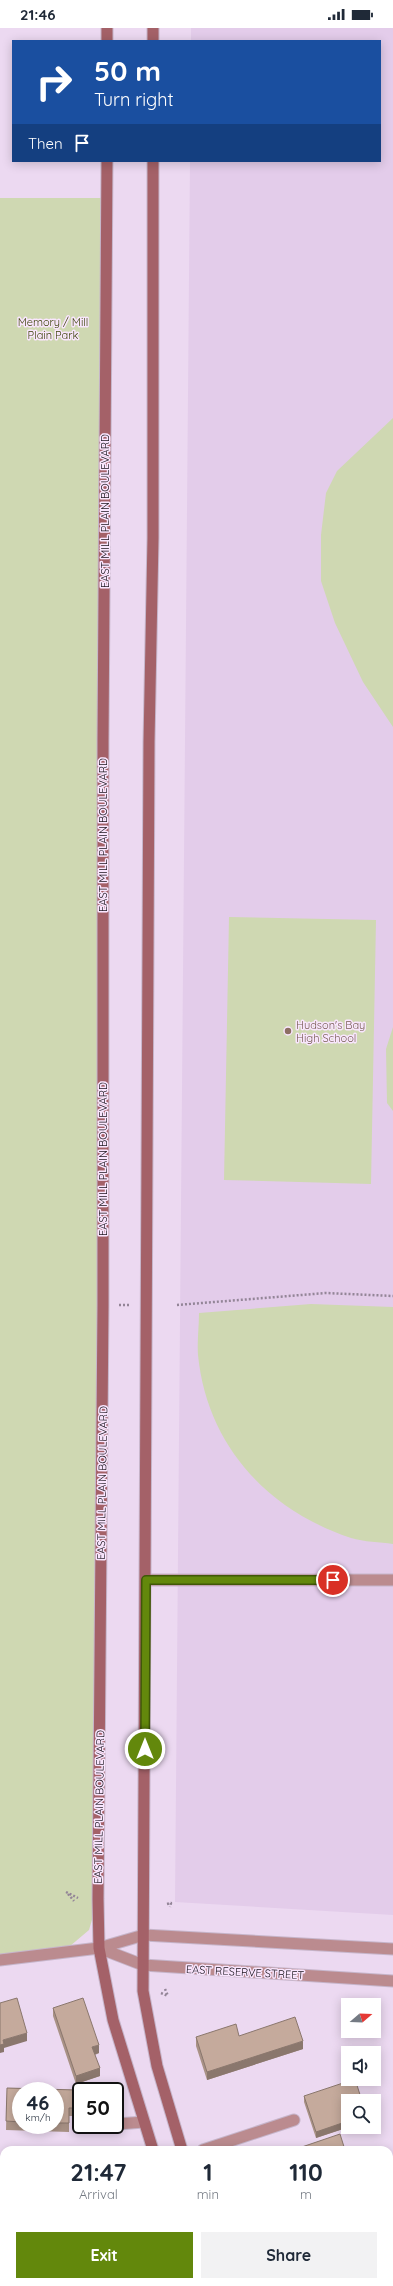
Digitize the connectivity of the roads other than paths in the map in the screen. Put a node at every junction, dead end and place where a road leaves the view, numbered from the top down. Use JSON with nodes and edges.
{"nodes":[{"id":1,"x":107,"y":28,"type":"edge"},
{"id":2,"x":153,"y":28,"type":"edge"},
{"id":3,"x":107,"y":40,"type":"edge"},
{"id":4,"x":153,"y":40,"type":"edge"},
{"id":5,"x":107,"y":162,"type":"edge"},
{"id":6,"x":154,"y":162,"type":"edge"},
{"id":7,"x":146,"y":1580,"type":"junction"},
{"id":8,"x":393,"y":1580,"type":"edge"},
{"id":9,"x":144,"y":1935,"type":"junction"},
{"id":10,"x":99,"y":1948,"type":"junction"},
{"id":11,"x":393,"y":1949,"type":"edge"},
{"id":12,"x":0,"y":1960,"type":"edge"},
{"id":13,"x":143,"y":1965,"type":"junction"},
{"id":14,"x":393,"y":1981,"type":"edge"},
{"id":15,"x":294,"y":2120,"type":"dead end"},
{"id":16,"x":144,"y":2122,"type":"junction"},
{"id":17,"x":124,"y":2124,"type":"edge"},
{"id":18,"x":152,"y":2146,"type":"edge"},
{"id":19,"x":181,"y":2146,"type":"edge"},
{"id":20,"x":215,"y":2146,"type":"edge"}],
"edges":[{"from":1,"to":3,"type":"main road"},
{"from":2,"to":4,"type":"main road"},
{"from":5,"to":10,"type":"main road","name":"EAST MILL PLAIN BOULEVARD"},
{"from":6,"to":7,"type":"main road"},
{"from":7,"to":8,"type":"street"},
{"from":7,"to":9,"type":"main road"},
{"from":9,"to":10,"type":"street","name":"EAST RESERVE STREET"},
{"from":9,"to":11,"type":"street","name":"EAST RESERVE STREET"},
{"from":9,"to":13,"type":"main road"},
{"from":10,"to":12,"type":"street","name":"EAST RESERVE STREET"},
{"from":10,"to":13,"type":"street","name":"EAST RESERVE STREET"},
{"from":10,"to":16,"type":"main road","name":"EAST MILL PLAIN BOULEVARD"},
{"from":13,"to":14,"type":"street","name":"EAST RESERVE STREET"},
{"from":13,"to":19,"type":"main road"},
{"from":15,"to":20,"type":"street"},
{"from":16,"to":17,"type":"street"},
{"from":16,"to":18,"type":"main road","name":"EAST MILL PLAIN BOULEVARD"}]}
